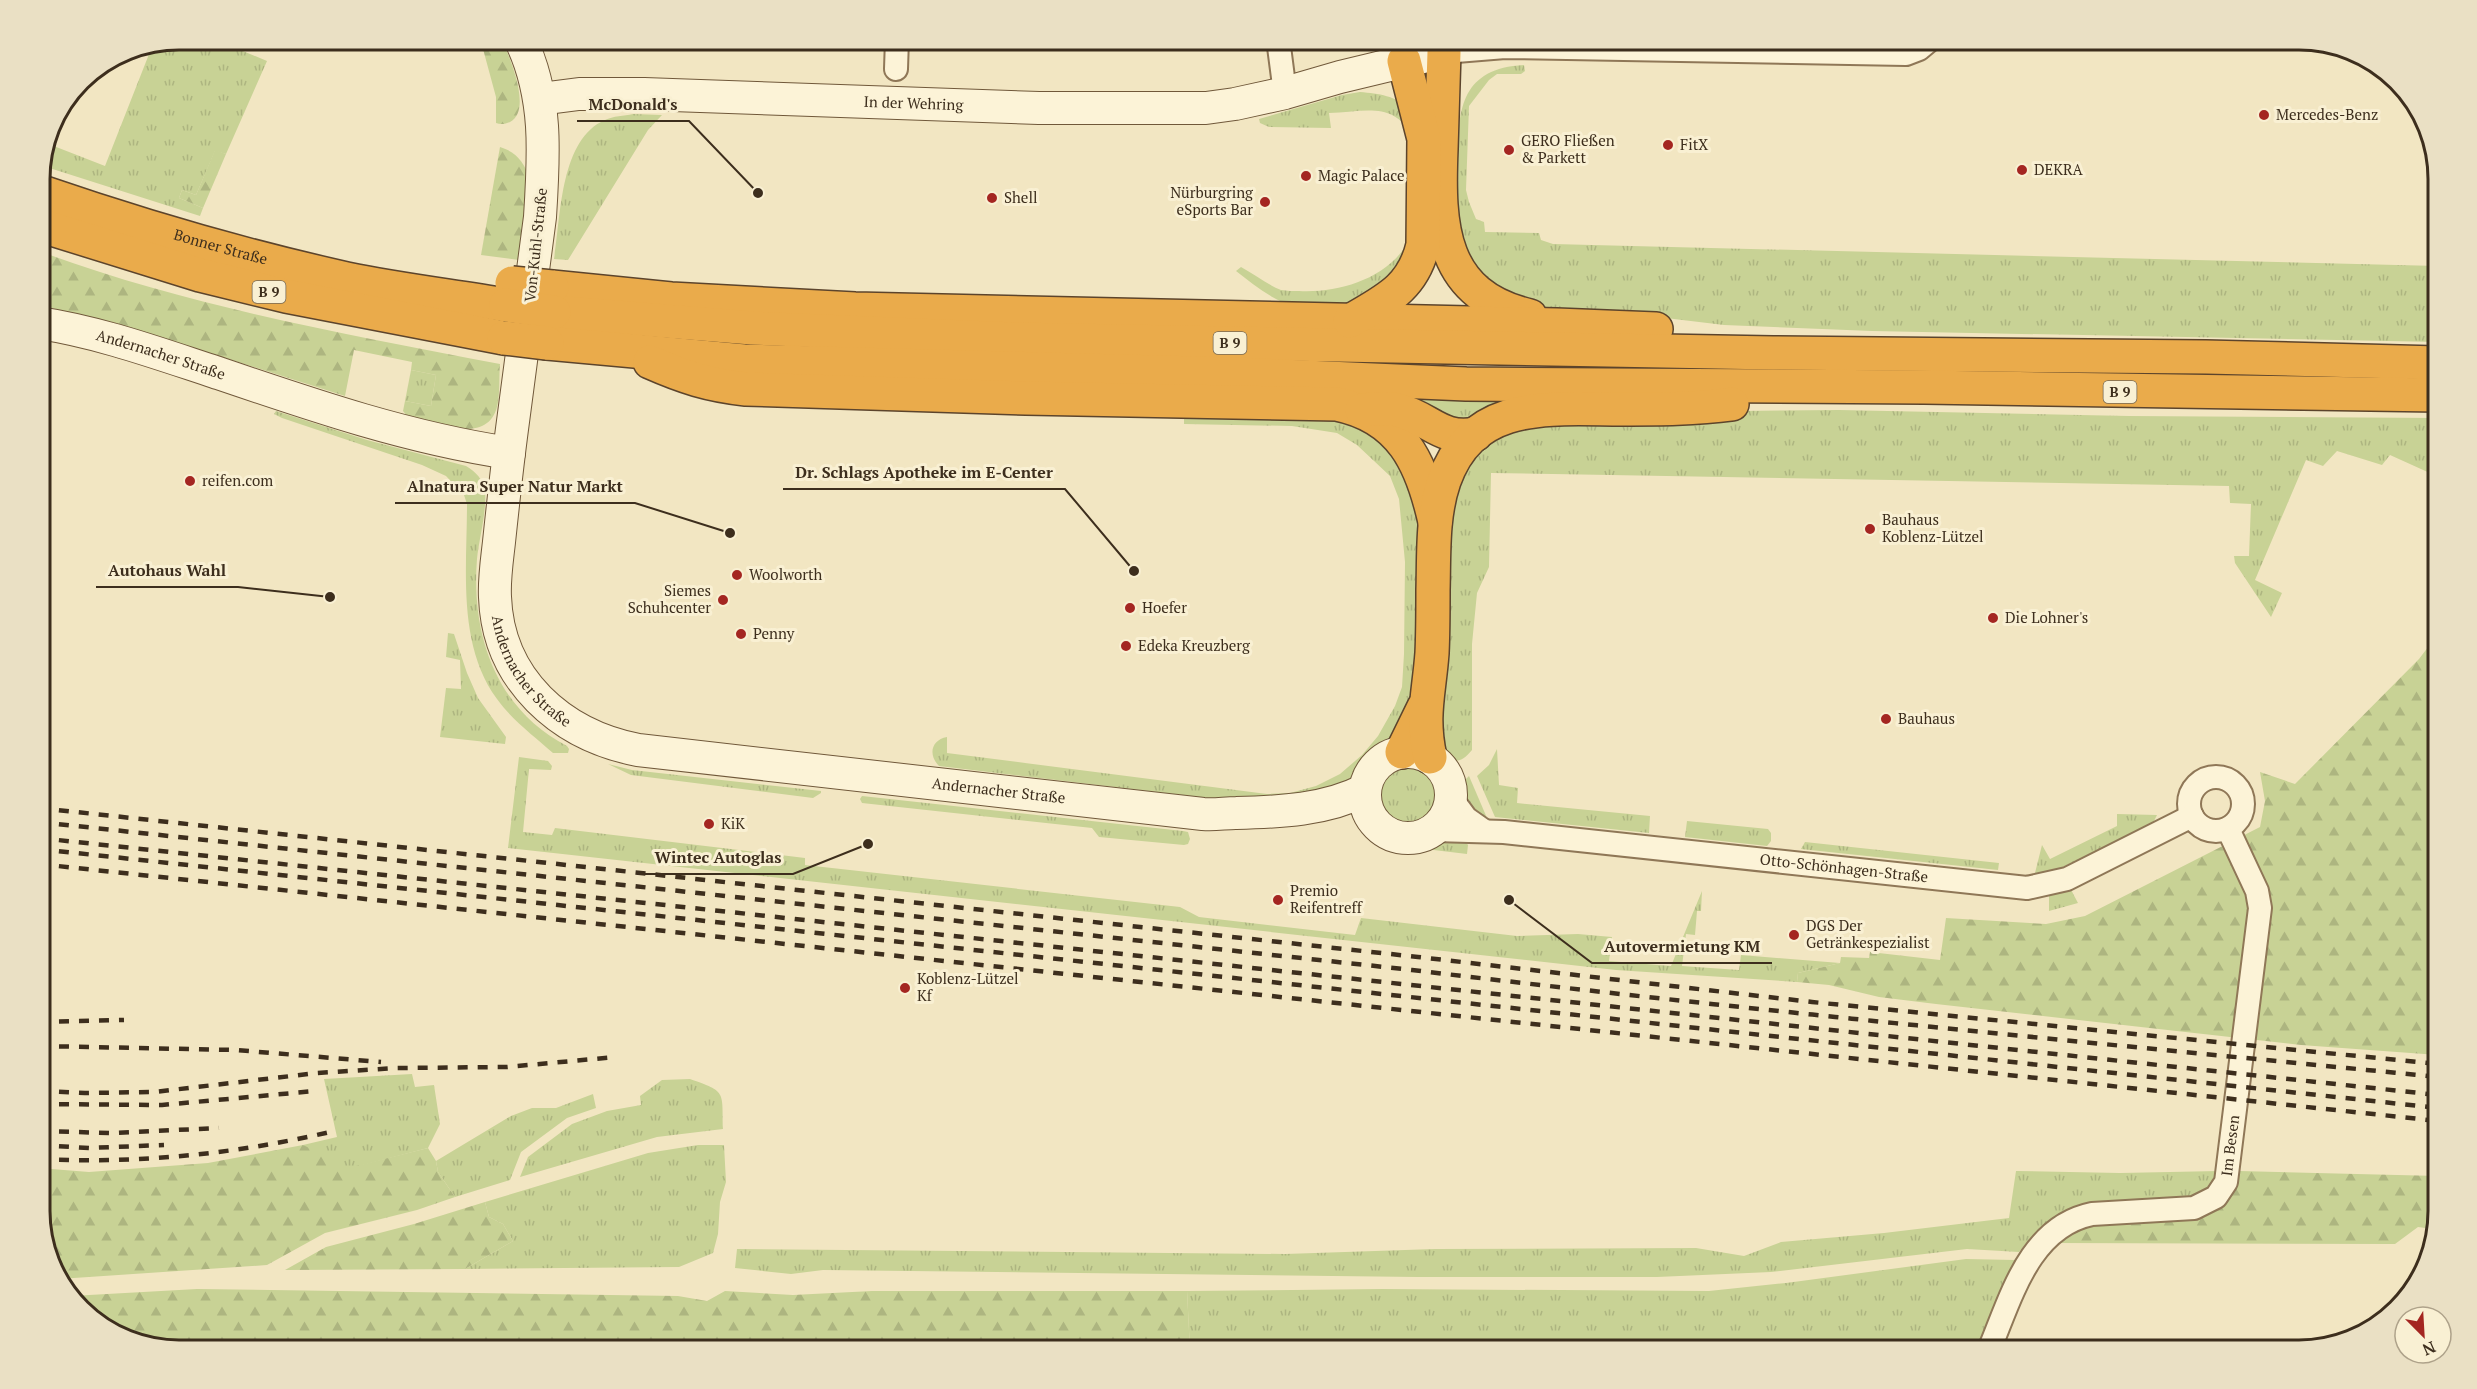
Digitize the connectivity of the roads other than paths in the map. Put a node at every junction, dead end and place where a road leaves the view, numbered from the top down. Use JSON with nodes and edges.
{"nodes":[{"id":1,"x":524,"y":50,"type":"edge"},
{"id":2,"x":897,"y":50,"type":"edge"},
{"id":3,"x":1279,"y":50,"type":"edge"},
{"id":4,"x":1468,"y":50,"type":"edge"},
{"id":5,"x":1677,"y":50,"type":"edge"},
{"id":6,"x":1916,"y":50,"type":"edge"},
{"id":7,"x":1444,"y":52,"type":"junction"},
{"id":8,"x":1404,"y":61,"type":"junction"},
{"id":9,"x":896,"y":69,"type":"dead end"},
{"id":10,"x":1285,"y":93,"type":"junction"},
{"id":11,"x":540,"y":99,"type":"junction"},
{"id":12,"x":50,"y":195,"type":"edge"},
{"id":13,"x":50,"y":228,"type":"edge"},
{"id":14,"x":553,"y":299,"type":"junction"},
{"id":15,"x":1350,"y":321,"type":"junction"},
{"id":16,"x":50,"y":325,"type":"edge"},
{"id":17,"x":1557,"y":325,"type":"junction"},
{"id":18,"x":626,"y":352,"type":"junction"},
{"id":19,"x":1907,"y":354,"type":"junction"},
{"id":20,"x":2427,"y":363,"type":"edge"},
{"id":21,"x":1802,"y":386,"type":"junction"},
{"id":22,"x":2427,"y":395,"type":"edge"},
{"id":23,"x":1360,"y":410,"type":"junction"},
{"id":24,"x":1476,"y":434,"type":"junction"},
{"id":25,"x":509,"y":453,"type":"junction"},
{"id":26,"x":1435,"y":522,"type":"junction"},
{"id":27,"x":1416,"y":755,"type":"junction"},
{"id":28,"x":1365,"y":790,"type":"junction"},
{"id":29,"x":1452,"y":799,"type":"junction"},
{"id":30,"x":1212,"y":814,"type":"junction"},
{"id":31,"x":2192,"y":816,"type":"junction"},
{"id":32,"x":1374,"y":822,"type":"junction"},
{"id":33,"x":2228,"y":829,"type":"junction"},
{"id":34,"x":1434,"y":830,"type":"junction"},
{"id":35,"x":1483,"y":830,"type":"junction"},
{"id":36,"x":1994,"y":1340,"type":"edge"}],
"edges":[{"from":1,"to":11,"type":"street","name":"Von-Kuhl-Straße"},
{"from":2,"to":9,"type":"street"},
{"from":3,"to":10,"type":"street"},
{"from":4,"to":7,"type":"street"},
{"from":5,"to":6,"type":"street"},
{"from":7,"to":8,"type":"street","name":"In der Wehring"},
{"from":7,"to":17,"type":"highway"},
{"from":8,"to":10,"type":"street","name":"In der Wehring"},
{"from":8,"to":15,"type":"highway"},
{"from":10,"to":11,"type":"street","name":"In der Wehring"},
{"from":11,"to":25,"type":"street","name":"Von-Kuhl-Straße"},
{"from":12,"to":14,"type":"highway","name":"Bonner Straße","number":"B 9","bridge":true},
{"from":13,"to":18,"type":"highway","number":"B 9","bridge":true},
{"from":14,"to":15,"type":"highway"},
{"from":14,"to":19,"type":"highway","number":"B 9"},
{"from":15,"to":17,"type":"highway"},
{"from":16,"to":25,"type":"street","name":"Andernacher Straße"},
{"from":17,"to":19,"type":"highway"},
{"from":18,"to":21,"type":"highway","number":"B 9"},
{"from":18,"to":23,"type":"highway"},
{"from":19,"to":20,"type":"highway","number":"B 9"},
{"from":21,"to":22,"type":"highway","number":"B 9"},
{"from":21,"to":24,"type":"highway"},
{"from":23,"to":24,"type":"highway"},
{"from":23,"to":26,"type":"highway"},
{"from":24,"to":26,"type":"highway"},
{"from":25,"to":30,"type":"street","name":"Andernacher Straße"},
{"from":26,"to":27,"type":"highway"},
{"from":27,"to":28,"type":"street"},
{"from":27,"to":29,"type":"street"},
{"from":28,"to":30,"type":"street","name":"Andernacher Straße"},
{"from":28,"to":32,"type":"street"},
{"from":29,"to":34,"type":"street"},
{"from":29,"to":35,"type":"street"},
{"from":30,"to":32,"type":"street","name":"Andernacher Straße"},
{"from":31,"to":33,"type":"street"},
{"from":31,"to":33,"type":"street"},
{"from":31,"to":35,"type":"street","name":"Otto-Schönhagen-Straße"},
{"from":32,"to":34,"type":"street","name":"Andernacher Straße"},
{"from":33,"to":36,"type":"street","name":"Im Besen"},
{"from":34,"to":35,"type":"street","name":"Otto-Schönhagen-Straße"}]}
